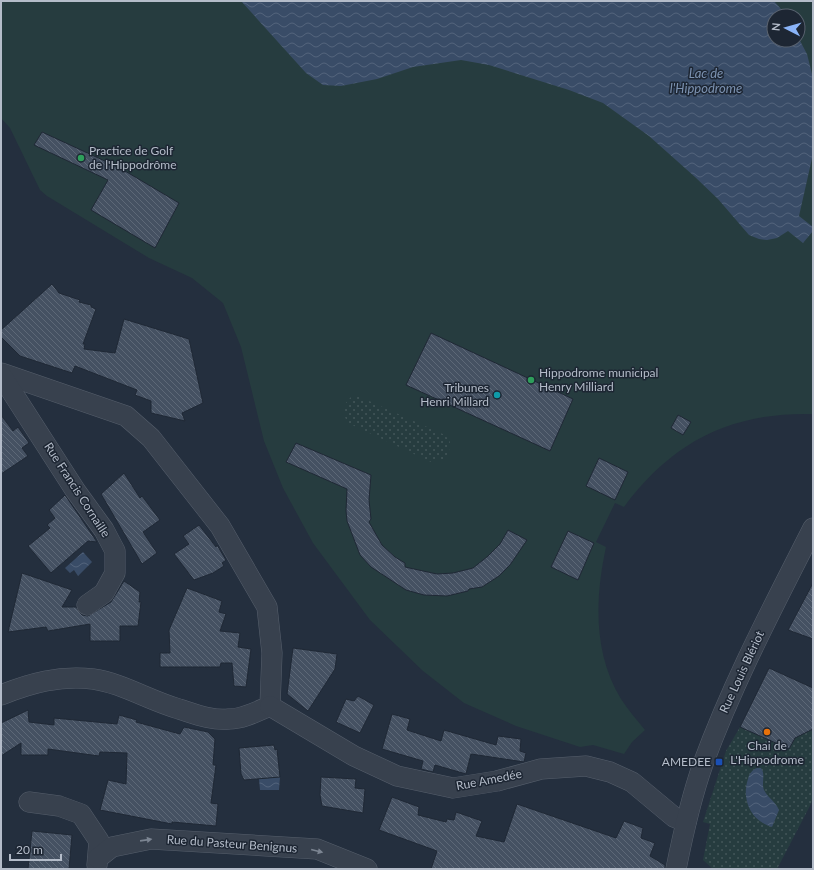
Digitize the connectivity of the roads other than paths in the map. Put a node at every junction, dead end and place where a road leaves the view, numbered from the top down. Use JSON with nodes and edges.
{"nodes":[{"id":1,"x":1,"y":374,"type":"edge"},
{"id":2,"x":813,"y":528,"type":"edge"},
{"id":3,"x":87,"y":606,"type":"dead end"},
{"id":4,"x":1,"y":695,"type":"edge"},
{"id":5,"x":270,"y":706,"type":"junction"},
{"id":6,"x":28,"y":802,"type":"dead end"},
{"id":7,"x":686,"y":822,"type":"junction"},
{"id":8,"x":97,"y":864,"type":"edge"},
{"id":9,"x":367,"y":869,"type":"edge"},
{"id":10,"x":676,"y":869,"type":"edge"}],
"edges":[{"from":1,"to":3,"type":"street","name":"Rue Francis Cornaille"},
{"from":1,"to":5,"type":"street"},
{"from":2,"to":7,"type":"street","name":"Rue Louis Blériot"},
{"from":4,"to":5,"type":"street"},
{"from":5,"to":7,"type":"street","name":"Rue Amedée"},
{"from":6,"to":8,"type":"street"},
{"from":7,"to":10,"type":"street","name":"Rue Louis Blériot"},
{"from":8,"to":9,"type":"street","name":"Rue du Pasteur Benignus","one_way":true}]}
